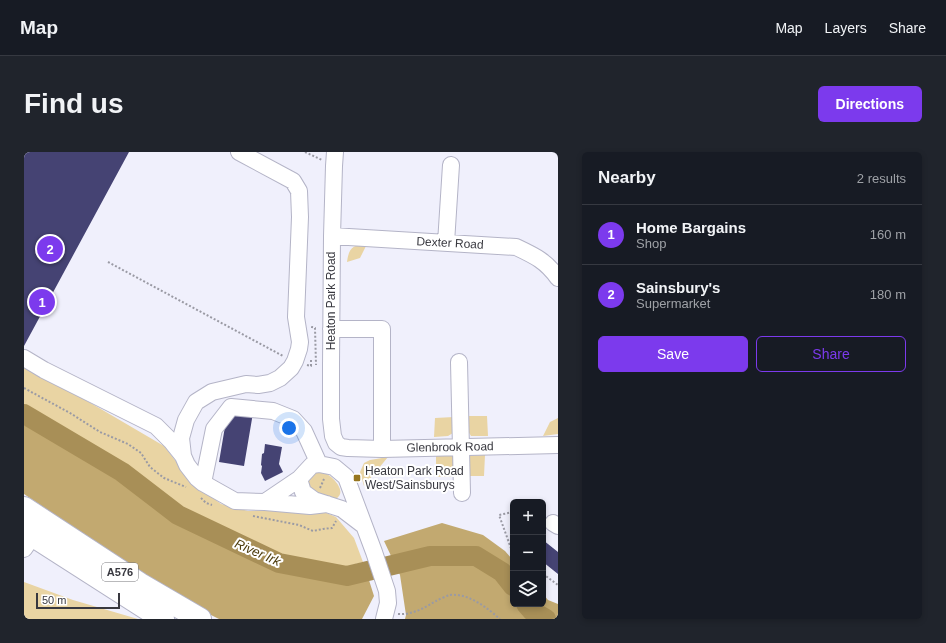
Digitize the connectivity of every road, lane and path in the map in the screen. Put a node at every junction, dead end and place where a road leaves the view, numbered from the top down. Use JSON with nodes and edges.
{"nodes":[{"id":1,"x":239,"y":152,"type":"edge"},
{"id":2,"x":305,"y":152,"type":"edge"},
{"id":3,"x":335,"y":159,"type":"edge"},
{"id":4,"x":451,"y":165,"type":"dead end"},
{"id":5,"x":332,"y":236,"type":"junction"},
{"id":6,"x":446,"y":243,"type":"junction"},
{"id":7,"x":108,"y":262,"type":"dead end"},
{"id":8,"x":558,"y":278,"type":"edge"},
{"id":9,"x":331,"y":330,"type":"junction"},
{"id":10,"x":312,"y":335,"type":"dead end"},
{"id":11,"x":24,"y":358,"type":"edge"},
{"id":12,"x":311,"y":358,"type":"dead end"},
{"id":13,"x":295,"y":361,"type":"junction"},
{"id":14,"x":459,"y":362,"type":"dead end"},
{"id":15,"x":311,"y":366,"type":"junction"},
{"id":16,"x":558,"y":445,"type":"edge"},
{"id":17,"x":460,"y":446,"type":"junction"},
{"id":18,"x":341,"y":447,"type":"joint"},
{"id":19,"x":382,"y":449,"type":"junction"},
{"id":20,"x":183,"y":456,"type":"junction"},
{"id":21,"x":319,"y":464,"type":"junction"},
{"id":22,"x":299,"y":479,"type":"junction"},
{"id":23,"x":203,"y":483,"type":"junction"},
{"id":24,"x":349,"y":486,"type":"junction"},
{"id":25,"x":462,"y":493,"type":"dead end"},
{"id":26,"x":265,"y":502,"type":"junction"},
{"id":27,"x":333,"y":506,"type":"junction"},
{"id":28,"x":24,"y":508,"type":"edge"},
{"id":29,"x":510,"y":513,"type":"edge"},
{"id":30,"x":363,"y":525,"type":"junction"},
{"id":31,"x":31,"y":534,"type":"edge"},
{"id":32,"x":510,"y":545,"type":"edge"},
{"id":33,"x":546,"y":576,"type":"edge"},
{"id":34,"x":558,"y":586,"type":"edge"},
{"id":35,"x":385,"y":616,"type":"edge"},
{"id":36,"x":163,"y":619,"type":"edge"},
{"id":37,"x":200,"y":619,"type":"edge"},
{"id":38,"x":500,"y":619,"type":"edge"}],
"edges":[{"from":1,"to":13,"type":"street"},
{"from":2,"to":3,"type":"path"},
{"from":3,"to":5,"type":"street","name":"Heaton Park Road"},
{"from":4,"to":6,"type":"street"},
{"from":5,"to":6,"type":"street","name":"Dexter Road"},
{"from":5,"to":9,"type":"street","name":"Heaton Park Road"},
{"from":6,"to":8,"type":"street","name":"Dexter Road"},
{"from":7,"to":13,"type":"path"},
{"from":9,"to":18,"type":"street","name":"Heaton Park Road"},
{"from":9,"to":19,"type":"street"},
{"from":10,"to":15,"type":"path"},
{"from":11,"to":20,"type":"street"},
{"from":12,"to":15,"type":"path"},
{"from":13,"to":15,"type":"path"},
{"from":13,"to":20,"type":"street"},
{"from":14,"to":17,"type":"street"},
{"from":16,"to":17,"type":"street","name":"Glenbrook Road"},
{"from":17,"to":19,"type":"street","name":"Glenbrook Road"},
{"from":17,"to":25,"type":"street"},
{"from":18,"to":19,"type":"street","name":"Glenbrook Road"},
{"from":20,"to":23,"type":"street"},
{"from":21,"to":22,"type":"street"},
{"from":21,"to":23,"type":"street"},
{"from":21,"to":24,"type":"street"},
{"from":22,"to":26,"type":"street"},
{"from":22,"to":27,"type":"street"},
{"from":23,"to":26,"type":"street"},
{"from":24,"to":27,"type":"street"},
{"from":24,"to":30,"type":"street"},
{"from":26,"to":27,"type":"street"},
{"from":27,"to":30,"type":"street"},
{"from":28,"to":31,"type":"highway","number":"A576"},
{"from":29,"to":32,"type":"path"},
{"from":30,"to":35,"type":"street"},
{"from":31,"to":36,"type":"highway","number":"A576"},
{"from":31,"to":37,"type":"highway","number":"A576"},
{"from":33,"to":34,"type":"path"},
{"from":35,"to":38,"type":"path"}]}
